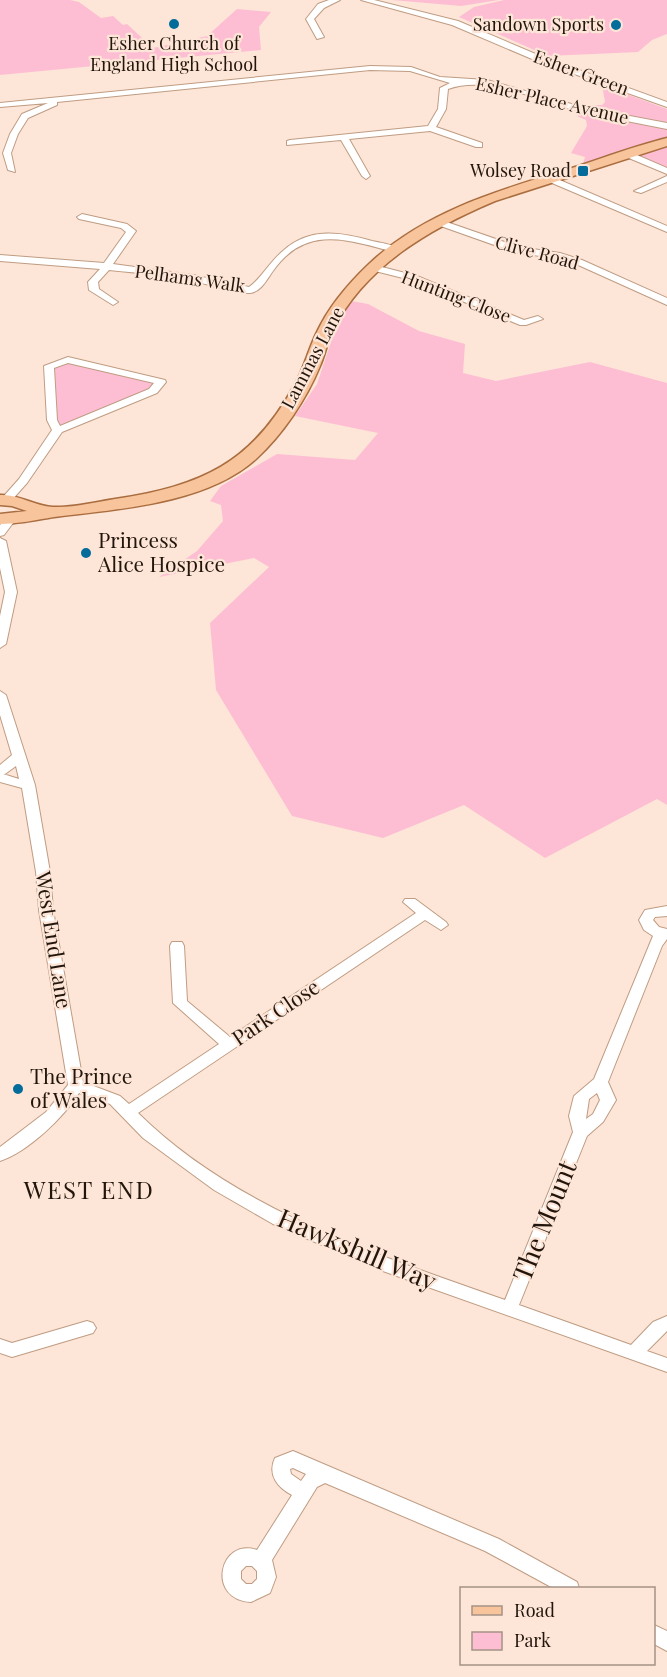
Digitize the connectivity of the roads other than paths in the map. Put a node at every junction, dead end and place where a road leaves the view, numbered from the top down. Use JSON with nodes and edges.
{"nodes":[{"id":1,"x":336,"y":0,"type":"edge"},
{"id":2,"x":365,"y":0,"type":"edge"},
{"id":3,"x":320,"y":37,"type":"dead end"},
{"id":4,"x":439,"y":79,"type":"junction"},
{"id":5,"x":460,"y":82,"type":"junction"},
{"id":6,"x":444,"y":87,"type":"junction"},
{"id":7,"x":64,"y":99,"type":"junction"},
{"id":8,"x":665,"y":103,"type":"edge"},
{"id":9,"x":0,"y":105,"type":"edge"},
{"id":10,"x":667,"y":126,"type":"edge"},
{"id":11,"x":431,"y":128,"type":"junction"},
{"id":12,"x":344,"y":138,"type":"junction"},
{"id":13,"x":667,"y":142,"type":"edge"},
{"id":14,"x":290,"y":143,"type":"dead end"},
{"id":15,"x":479,"y":145,"type":"dead end"},
{"id":16,"x":627,"y":154,"type":"junction"},
{"id":17,"x":12,"y":170,"type":"dead end"},
{"id":18,"x":366,"y":176,"type":"dead end"},
{"id":19,"x":667,"y":176,"type":"edge"},
{"id":20,"x":548,"y":178,"type":"junction"},
{"id":21,"x":638,"y":191,"type":"dead end"},
{"id":22,"x":82,"y":217,"type":"dead end"},
{"id":23,"x":438,"y":222,"type":"junction"},
{"id":24,"x":666,"y":228,"type":"edge"},
{"id":25,"x":394,"y":249,"type":"junction"},
{"id":26,"x":0,"y":258,"type":"edge"},
{"id":27,"x":107,"y":267,"type":"junction"},
{"id":28,"x":374,"y":268,"type":"junction"},
{"id":29,"x":113,"y":302,"type":"dead end"},
{"id":30,"x":667,"y":302,"type":"edge"},
{"id":31,"x":538,"y":319,"type":"dead end"},
{"id":32,"x":58,"y":430,"type":"junction"},
{"id":33,"x":8,"y":508,"type":"edge"},
{"id":34,"x":0,"y":541,"type":"edge"},
{"id":35,"x":0,"y":644,"type":"edge"},
{"id":36,"x":0,"y":695,"type":"edge"},
{"id":37,"x":20,"y":756,"type":"junction"},
{"id":38,"x":0,"y":771,"type":"edge"},
{"id":39,"x":0,"y":778,"type":"edge"},
{"id":40,"x":28,"y":785,"type":"junction"},
{"id":41,"x":411,"y":902,"type":"dead end"},
{"id":42,"x":667,"y":911,"type":"edge"},
{"id":43,"x":426,"y":913,"type":"junction"},
{"id":44,"x":441,"y":925,"type":"dead end"},
{"id":45,"x":664,"y":934,"type":"edge"},
{"id":46,"x":177,"y":946,"type":"dead end"},
{"id":47,"x":229,"y":1044,"type":"junction"},
{"id":48,"x":600,"y":1082,"type":"junction"},
{"id":49,"x":75,"y":1086,"type":"junction"},
{"id":50,"x":128,"y":1113,"type":"junction"},
{"id":51,"x":581,"y":1132,"type":"junction"},
{"id":52,"x":0,"y":1155,"type":"edge"},
{"id":53,"x":509,"y":1310,"type":"junction"},
{"id":54,"x":667,"y":1323,"type":"edge"},
{"id":55,"x":87,"y":1328,"type":"dead end"},
{"id":56,"x":0,"y":1346,"type":"edge"},
{"id":57,"x":634,"y":1353,"type":"junction"},
{"id":58,"x":667,"y":1365,"type":"edge"},
{"id":59,"x":324,"y":1474,"type":"junction"},
{"id":60,"x":304,"y":1492,"type":"junction"},
{"id":61,"x":261,"y":1561,"type":"dead end"},
{"id":62,"x":568,"y":1587,"type":"edge"}],
"edges":[{"from":1,"to":3,"type":"street"},
{"from":2,"to":8,"type":"street","name":"Esher Green"},
{"from":4,"to":5,"type":"street"},
{"from":4,"to":6,"type":"street"},
{"from":4,"to":7,"type":"street"},
{"from":5,"to":6,"type":"street","name":"Esher Place Avenue"},
{"from":5,"to":10,"type":"street","name":"Esher Place Avenue"},
{"from":6,"to":11,"type":"street","name":"Esher Place Avenue"},
{"from":7,"to":9,"type":"street"},
{"from":7,"to":17,"type":"street"},
{"from":11,"to":12,"type":"street"},
{"from":11,"to":15,"type":"street"},
{"from":12,"to":14,"type":"street"},
{"from":12,"to":18,"type":"street"},
{"from":13,"to":16,"type":"main road","name":"Lammas Lane"},
{"from":16,"to":19,"type":"street"},
{"from":16,"to":20,"type":"main road","name":"Lammas Lane"},
{"from":19,"to":21,"type":"street"},
{"from":20,"to":23,"type":"main road","name":"Lammas Lane"},
{"from":20,"to":24,"type":"street"},
{"from":22,"to":27,"type":"street"},
{"from":23,"to":25,"type":"main road","name":"Lammas Lane"},
{"from":23,"to":30,"type":"street","name":"Clive Road"},
{"from":25,"to":27,"type":"street","name":"Pelhams Walk"},
{"from":25,"to":28,"type":"main road","name":"Lammas Lane"},
{"from":26,"to":27,"type":"street","name":"Pelhams Walk"},
{"from":27,"to":29,"type":"street"},
{"from":28,"to":31,"type":"street","name":"Hunting Close"},
{"from":28,"to":33,"type":"main road","name":"Lammas Lane"},
{"from":32,"to":32,"type":"street"},
{"from":32,"to":33,"type":"street"},
{"from":34,"to":35,"type":"street"},
{"from":36,"to":37,"type":"street","name":"West End Lane"},
{"from":37,"to":38,"type":"street"},
{"from":37,"to":40,"type":"street","name":"West End Lane"},
{"from":39,"to":40,"type":"street"},
{"from":40,"to":49,"type":"street","name":"West End Lane"},
{"from":41,"to":43,"type":"street"},
{"from":42,"to":45,"type":"street","name":"The Mount"},
{"from":43,"to":44,"type":"street"},
{"from":43,"to":47,"type":"street","name":"Park Close"},
{"from":45,"to":48,"type":"street","name":"The Mount"},
{"from":46,"to":47,"type":"street"},
{"from":47,"to":50,"type":"street","name":"Park Close"},
{"from":48,"to":51,"type":"street","name":"The Mount"},
{"from":48,"to":51,"type":"street","name":"The Mount"},
{"from":49,"to":50,"type":"street","name":"Hawkshill Way"},
{"from":49,"to":52,"type":"street"},
{"from":50,"to":53,"type":"street","name":"Hawkshill Way"},
{"from":51,"to":53,"type":"street","name":"The Mount"},
{"from":53,"to":57,"type":"street","name":"Hawkshill Way"},
{"from":54,"to":57,"type":"street"},
{"from":55,"to":56,"type":"street"},
{"from":57,"to":58,"type":"street","name":"Hawkshill Way"},
{"from":59,"to":60,"type":"street"},
{"from":59,"to":60,"type":"street"},
{"from":59,"to":62,"type":"street"},
{"from":60,"to":61,"type":"street"}]}
